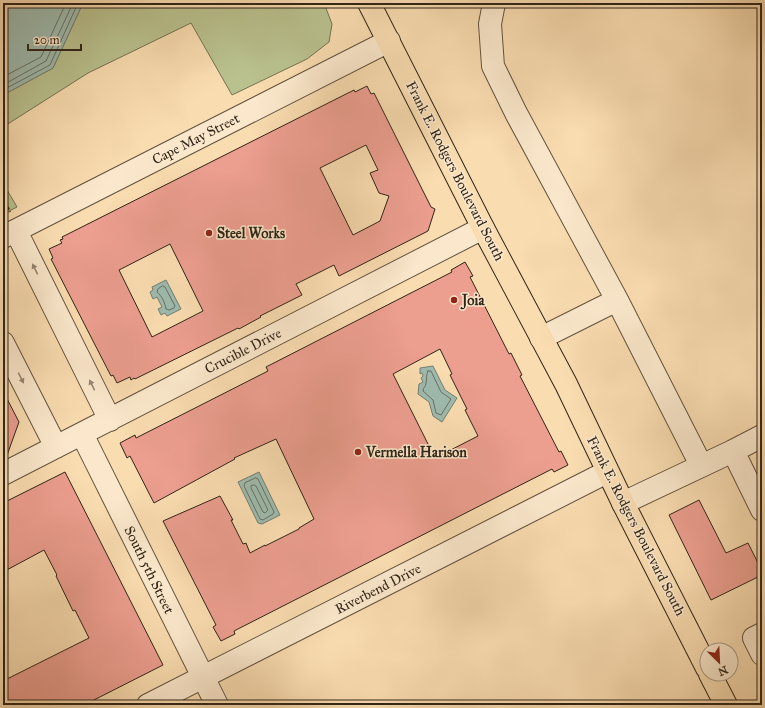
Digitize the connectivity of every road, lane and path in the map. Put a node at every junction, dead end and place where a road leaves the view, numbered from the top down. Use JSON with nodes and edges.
{"nodes":[{"id":1,"x":369,"y":3,"type":"edge"},
{"id":2,"x":494,"y":3,"type":"edge"},
{"id":3,"x":389,"y":41,"type":"junction"},
{"id":4,"x":3,"y":198,"type":"edge"},
{"id":5,"x":10,"y":227,"type":"edge"},
{"id":6,"x":483,"y":228,"type":"junction"},
{"id":7,"x":617,"y":300,"type":"junction"},
{"id":8,"x":541,"y":338,"type":"junction"},
{"id":9,"x":3,"y":344,"type":"edge"},
{"id":10,"x":110,"y":420,"type":"junction"},
{"id":11,"x":82,"y":434,"type":"junction"},
{"id":12,"x":762,"y":436,"type":"edge"},
{"id":13,"x":56,"y":447,"type":"junction"},
{"id":14,"x":733,"y":451,"type":"junction"},
{"id":15,"x":701,"y":465,"type":"junction"},
{"id":16,"x":607,"y":472,"type":"junction"},
{"id":17,"x":3,"y":474,"type":"edge"},
{"id":18,"x":623,"y":503,"type":"junction"},
{"id":19,"x":762,"y":510,"type":"edge"},
{"id":20,"x":762,"y":634,"type":"edge"},
{"id":21,"x":699,"y":652,"type":"edge"},
{"id":22,"x":762,"y":654,"type":"edge"},
{"id":23,"x":203,"y":677,"type":"junction"},
{"id":24,"x":714,"y":682,"type":"edge"},
{"id":25,"x":148,"y":705,"type":"edge"},
{"id":26,"x":217,"y":705,"type":"edge"},
{"id":27,"x":726,"y":705,"type":"edge"}],
"edges":[{"from":1,"to":3,"type":"main road","name":"Frank E. Rodgers Boulevard South"},
{"from":2,"to":7,"type":"street"},
{"from":3,"to":5,"type":"street","name":"Cape May Street"},
{"from":3,"to":6,"type":"main road","name":"Frank E. Rodgers Boulevard South"},
{"from":4,"to":5,"type":"path"},
{"from":10,"to":5,"type":"street","one_way":true},
{"from":6,"to":8,"type":"main road","name":"Frank E. Rodgers Boulevard South"},
{"from":6,"to":10,"type":"street","name":"Crucible Drive"},
{"from":7,"to":8,"type":"street"},
{"from":7,"to":15,"type":"street"},
{"from":8,"to":16,"type":"main road","name":"Frank E. Rodgers Boulevard South"},
{"from":9,"to":13,"type":"street","one_way":true},
{"from":10,"to":11,"type":"street","name":"Crucible Drive"},
{"from":11,"to":13,"type":"street","name":"Crucible Drive"},
{"from":11,"to":23,"type":"street","name":"South 5th Street"},
{"from":12,"to":14,"type":"street"},
{"from":13,"to":17,"type":"street","name":"Crucible Drive"},
{"from":14,"to":15,"type":"street"},
{"from":14,"to":19,"type":"street"},
{"from":15,"to":18,"type":"street"},
{"from":16,"to":18,"type":"main road","name":"Frank E. Rodgers Boulevard South"},
{"from":16,"to":23,"type":"street","name":"Riverbend Drive"},
{"from":18,"to":21,"type":"main road","name":"Frank E. Rodgers Boulevard South"},
{"from":20,"to":22,"type":"street"},
{"from":23,"to":25,"type":"street","name":"Riverbend Drive"},
{"from":23,"to":26,"type":"street","name":"South 5th Street"},
{"from":24,"to":27,"type":"main road"}]}
